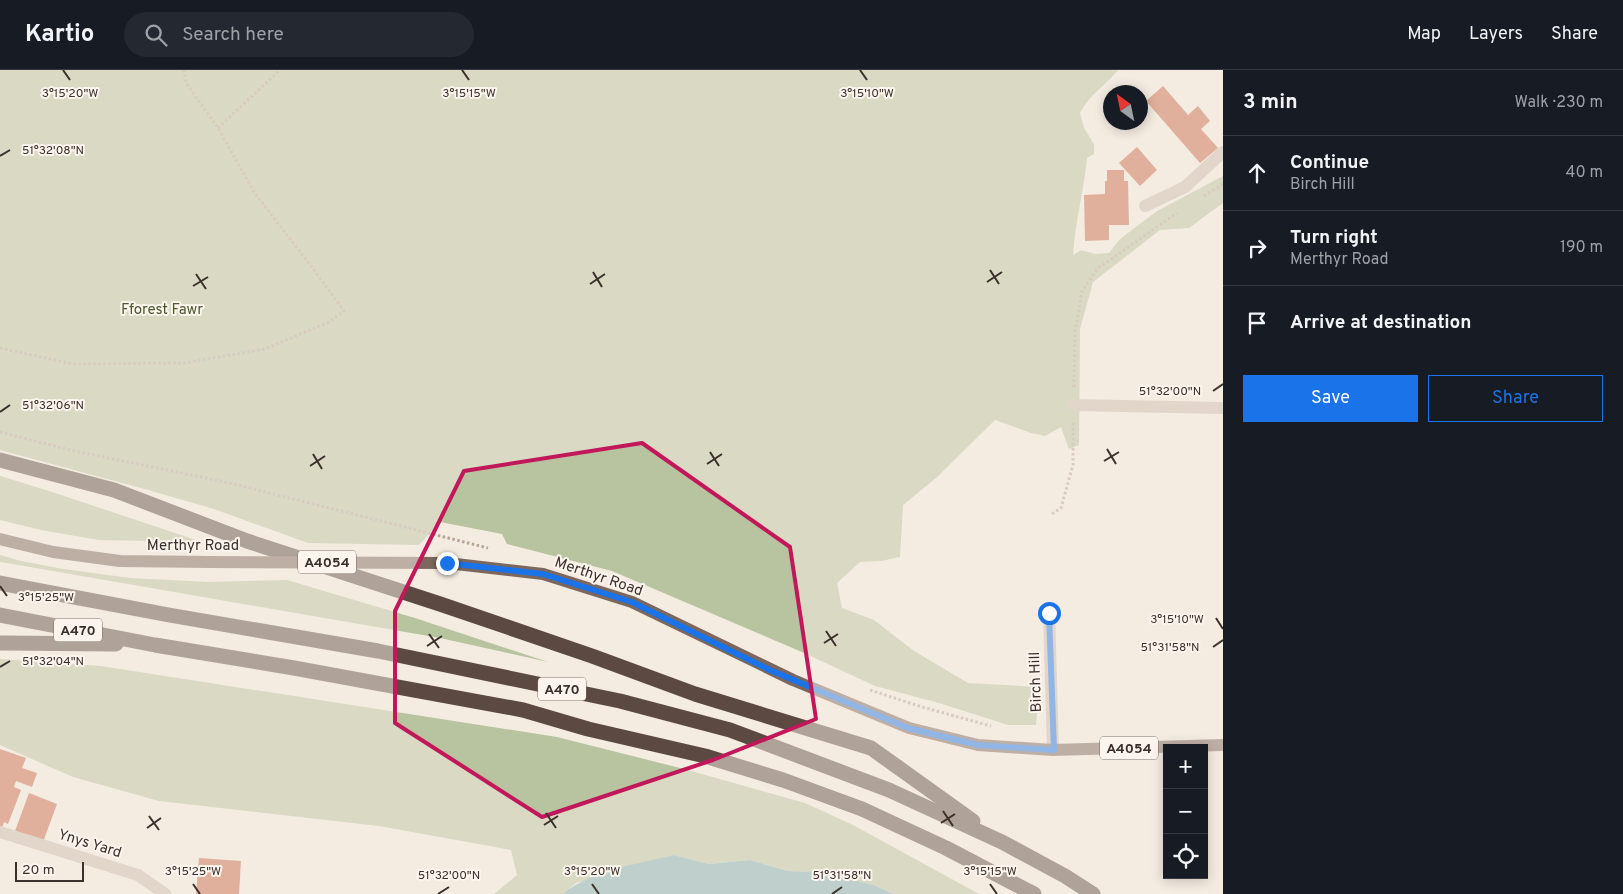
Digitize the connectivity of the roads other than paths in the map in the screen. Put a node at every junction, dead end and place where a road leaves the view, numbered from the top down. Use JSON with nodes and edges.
{"nodes":[{"id":1,"x":1223,"y":152,"type":"edge"},
{"id":2,"x":1145,"y":206,"type":"dead end"},
{"id":3,"x":1073,"y":405,"type":"road end"},
{"id":4,"x":1223,"y":408,"type":"edge"},
{"id":5,"x":0,"y":460,"type":"edge"},
{"id":6,"x":0,"y":539,"type":"edge"},
{"id":7,"x":0,"y":583,"type":"edge"},
{"id":8,"x":1049,"y":613,"type":"dead end"},
{"id":9,"x":0,"y":615,"type":"edge"},
{"id":10,"x":0,"y":643,"type":"edge"},
{"id":11,"x":155,"y":645,"type":"junction"},
{"id":12,"x":1223,"y":745,"type":"edge"},
{"id":13,"x":1054,"y":750,"type":"junction"},
{"id":14,"x":0,"y":832,"type":"edge"},
{"id":15,"x":1002,"y":842,"type":"junction"},
{"id":16,"x":165,"y":894,"type":"edge"},
{"id":17,"x":1034,"y":894,"type":"edge"},
{"id":18,"x":1093,"y":894,"type":"edge"}],
"edges":[{"from":1,"to":2,"type":"street"},
{"from":3,"to":4,"type":"street"},
{"from":5,"to":15,"type":"highway"},
{"from":6,"to":13,"type":"main road","name":"Merthyr Road","number":"A4054","bridge":true},
{"from":7,"to":15,"type":"highway","number":"A470"},
{"from":8,"to":13,"type":"street","name":"Birch Hill"},
{"from":9,"to":11,"type":"highway","number":"A470"},
{"from":10,"to":11,"type":"highway"},
{"from":11,"to":17,"type":"highway","number":"A470"},
{"from":12,"to":13,"type":"main road","name":"Merthyr Road","number":"A4054"},
{"from":14,"to":16,"type":"street","name":"Ynys Yard"},
{"from":15,"to":18,"type":"highway","number":"A470"}]}
